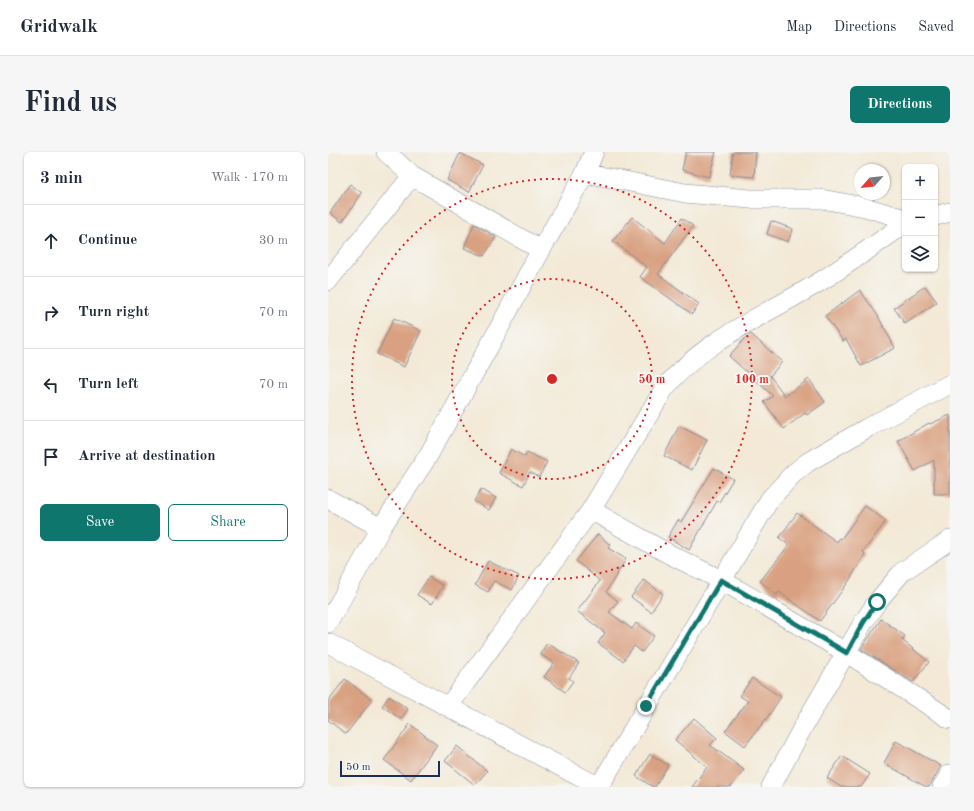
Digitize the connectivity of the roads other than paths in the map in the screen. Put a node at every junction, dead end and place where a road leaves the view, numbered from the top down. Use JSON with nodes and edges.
{"nodes":[{"id":1,"x":386,"y":152,"type":"edge"},
{"id":2,"x":594,"y":152,"type":"edge"},
{"id":3,"x":585,"y":173,"type":"junction"},
{"id":4,"x":412,"y":176,"type":"junction"},
{"id":5,"x":950,"y":212,"type":"edge"},
{"id":6,"x":938,"y":215,"type":"edge"},
{"id":7,"x":902,"y":218,"type":"edge"},
{"id":8,"x":902,"y":226,"type":"edge"},
{"id":9,"x":541,"y":250,"type":"junction"},
{"id":10,"x":328,"y":281,"type":"edge"},
{"id":11,"x":950,"y":384,"type":"edge"},
{"id":12,"x":328,"y":499,"type":"edge"},
{"id":13,"x":591,"y":510,"type":"junction"},
{"id":14,"x":381,"y":528,"type":"junction"},
{"id":15,"x":950,"y":540,"type":"edge"},
{"id":16,"x":721,"y":580,"type":"junction"},
{"id":17,"x":328,"y":622,"type":"edge"},
{"id":18,"x":328,"y":643,"type":"edge"},
{"id":19,"x":847,"y":653,"type":"junction"},
{"id":20,"x":448,"y":707,"type":"junction"},
{"id":21,"x":950,"y":719,"type":"edge"},
{"id":22,"x":950,"y":774,"type":"edge"},
{"id":23,"x":599,"y":787,"type":"edge"},
{"id":24,"x":771,"y":787,"type":"edge"},
{"id":25,"x":942,"y":787,"type":"edge"}],
"edges":[{"from":1,"to":4,"type":"street"},
{"from":2,"to":3,"type":"street"},
{"from":3,"to":7,"type":"street"},
{"from":3,"to":9,"type":"street"},
{"from":4,"to":9,"type":"street"},
{"from":4,"to":10,"type":"street"},
{"from":5,"to":6,"type":"street"},
{"from":8,"to":13,"type":"street"},
{"from":9,"to":14,"type":"street"},
{"from":11,"to":16,"type":"street"},
{"from":12,"to":14,"type":"street"},
{"from":13,"to":16,"type":"street"},
{"from":13,"to":20,"type":"street"},
{"from":14,"to":17,"type":"street"},
{"from":15,"to":19,"type":"street"},
{"from":16,"to":19,"type":"street"},
{"from":16,"to":23,"type":"street"},
{"from":18,"to":20,"type":"street"},
{"from":19,"to":21,"type":"street"},
{"from":19,"to":24,"type":"street"},
{"from":20,"to":23,"type":"street"},
{"from":22,"to":25,"type":"street"}]}
